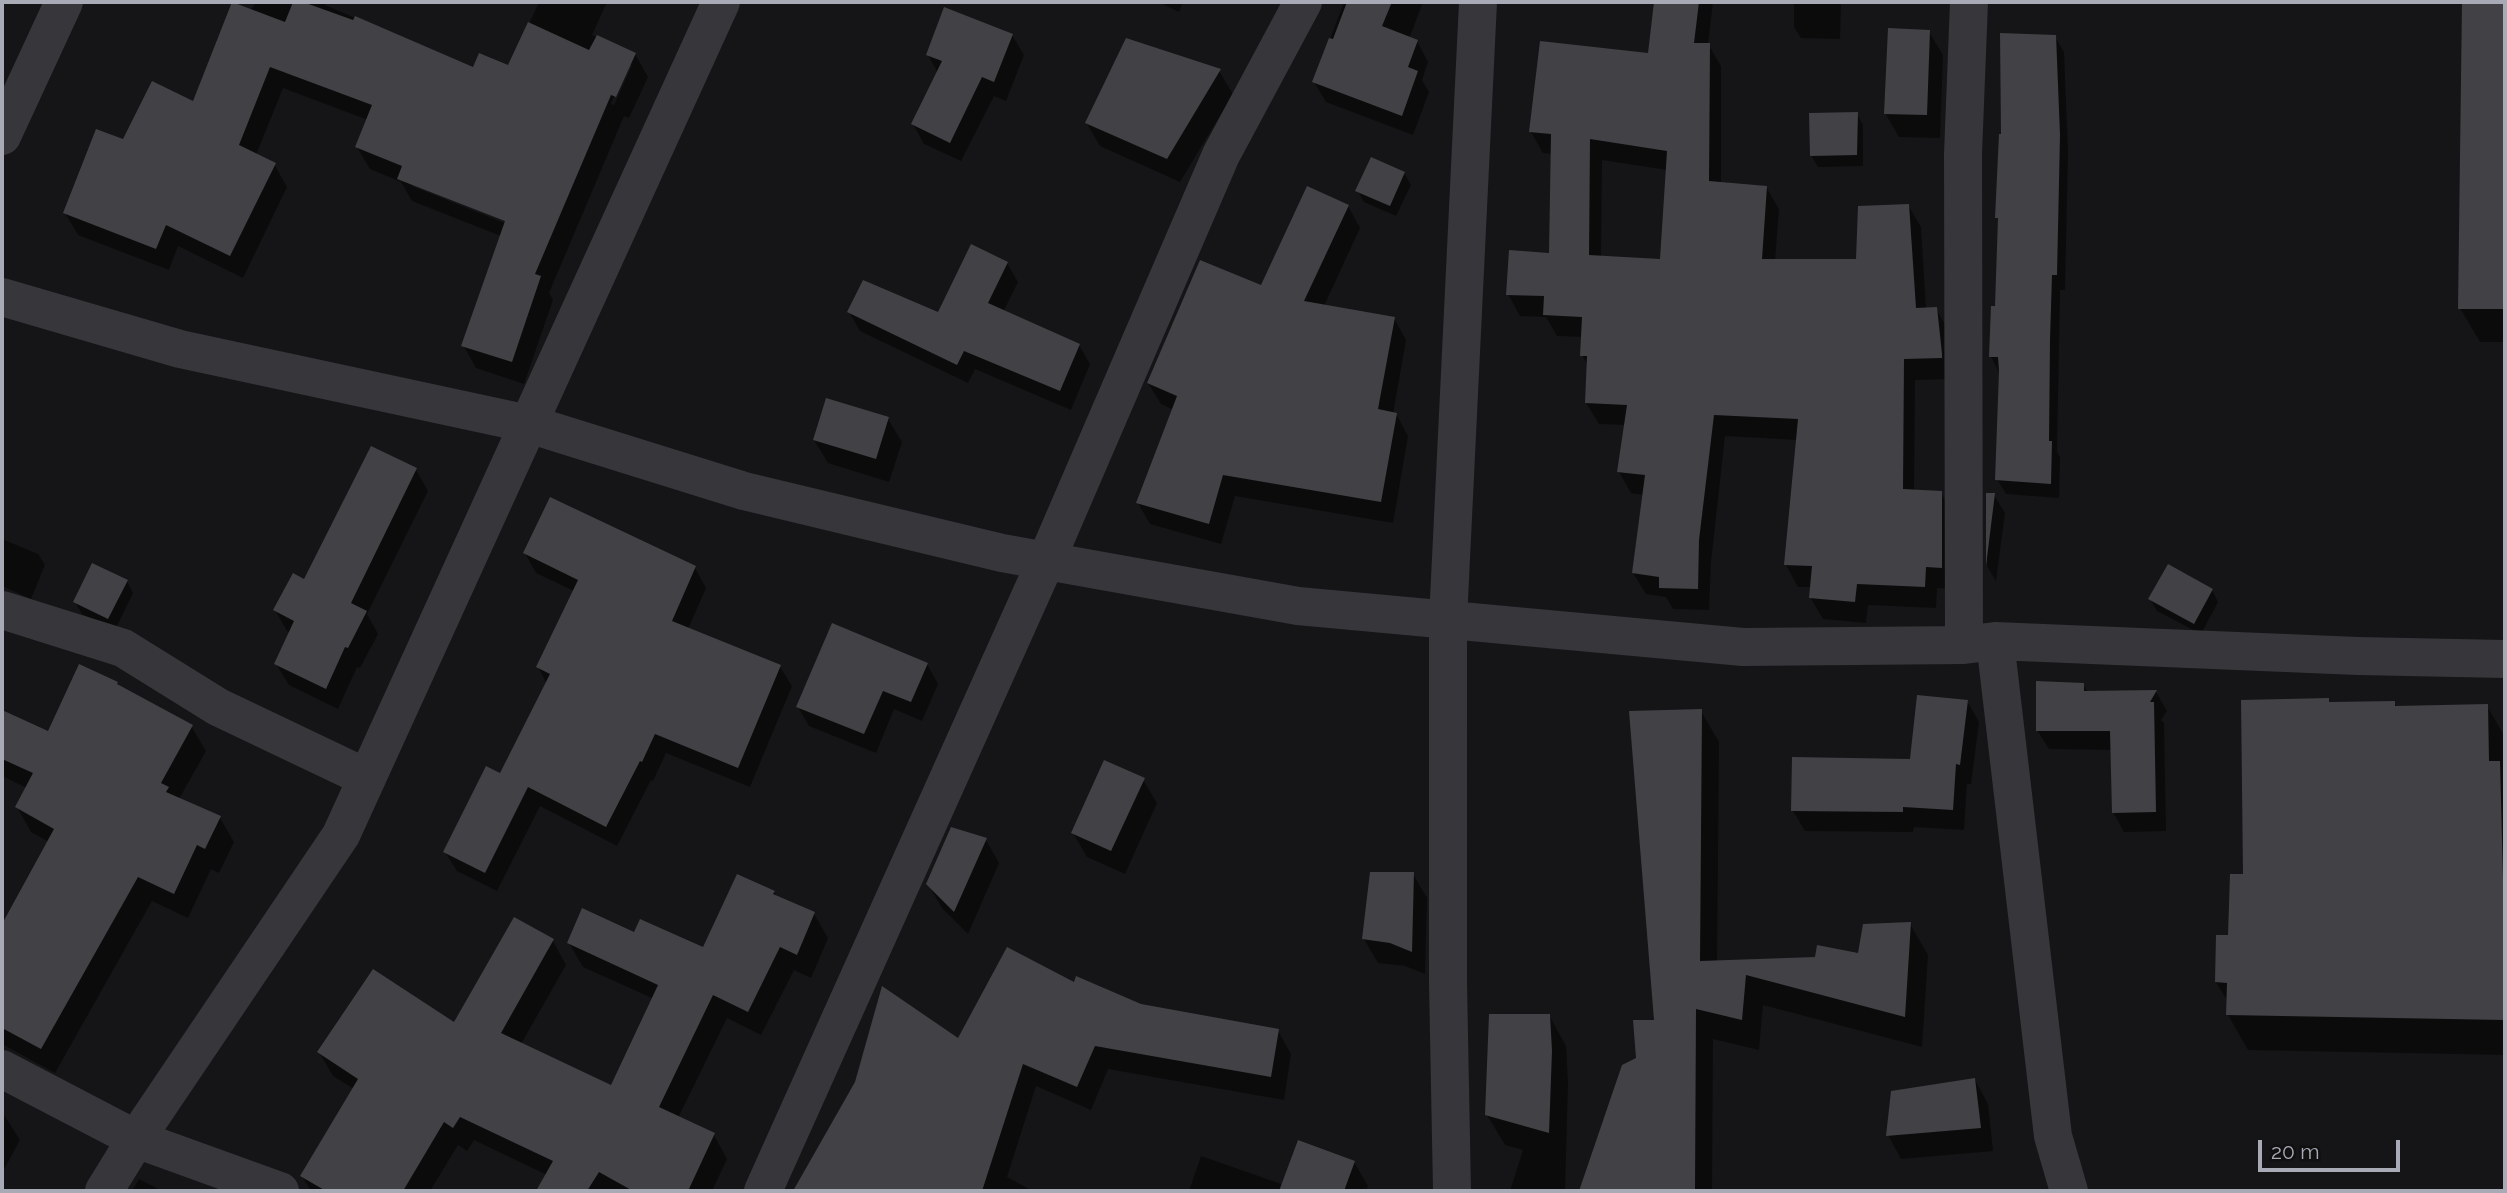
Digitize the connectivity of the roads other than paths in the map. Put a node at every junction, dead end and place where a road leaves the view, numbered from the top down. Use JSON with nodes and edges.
{"nodes":[{"id":1,"x":64,"y":2,"type":"edge"},
{"id":2,"x":720,"y":2,"type":"edge"},
{"id":3,"x":1303,"y":2,"type":"edge"},
{"id":4,"x":1478,"y":2,"type":"edge"},
{"id":5,"x":1969,"y":2,"type":"edge"},
{"id":6,"x":2,"y":136,"type":"edge"},
{"id":7,"x":2,"y":297,"type":"edge"},
{"id":8,"x":529,"y":424,"type":"junction"},
{"id":9,"x":1046,"y":561,"type":"junction"},
{"id":10,"x":2,"y":610,"type":"edge"},
{"id":11,"x":1448,"y":620,"type":"junction"},
{"id":12,"x":1979,"y":643,"type":"junction"},
{"id":13,"x":2505,"y":659,"type":"edge"},
{"id":14,"x":368,"y":778,"type":"junction"},
{"id":15,"x":2,"y":1069,"type":"edge"},
{"id":16,"x":136,"y":1139,"type":"junction"},
{"id":17,"x":104,"y":1191,"type":"edge"},
{"id":18,"x":280,"y":1191,"type":"edge"},
{"id":19,"x":763,"y":1191,"type":"edge"},
{"id":20,"x":1452,"y":1191,"type":"edge"},
{"id":21,"x":2069,"y":1191,"type":"edge"}],
"edges":[{"from":1,"to":6,"type":"street"},
{"from":2,"to":8,"type":"street"},
{"from":3,"to":9,"type":"street"},
{"from":4,"to":11,"type":"street"},
{"from":5,"to":12,"type":"street"},
{"from":7,"to":8,"type":"street"},
{"from":8,"to":9,"type":"street"},
{"from":8,"to":14,"type":"street"},
{"from":9,"to":11,"type":"street"},
{"from":9,"to":19,"type":"street"},
{"from":10,"to":14,"type":"street"},
{"from":11,"to":12,"type":"street"},
{"from":11,"to":20,"type":"street"},
{"from":12,"to":13,"type":"street"},
{"from":12,"to":21,"type":"street"},
{"from":14,"to":16,"type":"street"},
{"from":15,"to":16,"type":"street"},
{"from":16,"to":17,"type":"street"},
{"from":16,"to":18,"type":"street"}]}
